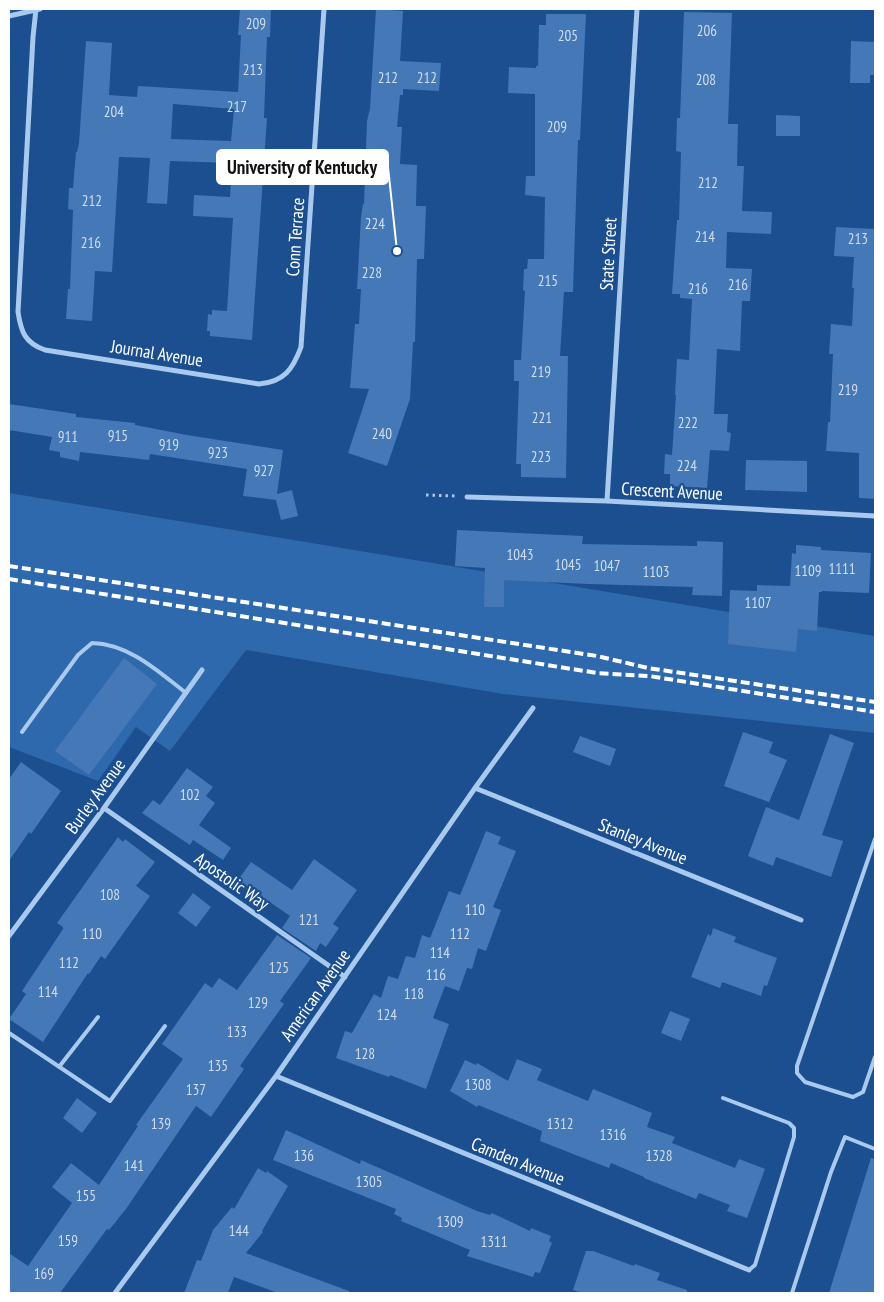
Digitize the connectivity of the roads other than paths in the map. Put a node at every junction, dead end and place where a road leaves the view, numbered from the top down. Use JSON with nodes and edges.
{"nodes":[{"id":1,"x":37,"y":9,"type":"edge"},
{"id":2,"x":324,"y":9,"type":"edge"},
{"id":3,"x":637,"y":9,"type":"edge"},
{"id":4,"x":9,"y":16,"type":"edge"},
{"id":5,"x":288,"y":373,"type":"joint"},
{"id":6,"x":467,"y":497,"type":"road end"},
{"id":7,"x":607,"y":502,"type":"junction"},
{"id":8,"x":875,"y":516,"type":"edge"},
{"id":9,"x":202,"y":670,"type":"dead end"},
{"id":10,"x":186,"y":693,"type":"junction"},
{"id":11,"x":533,"y":708,"type":"dead end"},
{"id":12,"x":22,"y":732,"type":"dead end"},
{"id":13,"x":474,"y":788,"type":"junction"},
{"id":14,"x":104,"y":808,"type":"junction"},
{"id":15,"x":875,"y":839,"type":"edge"},
{"id":16,"x":801,"y":920,"type":"dead end"},
{"id":17,"x":9,"y":936,"type":"edge"},
{"id":18,"x":344,"y":976,"type":"junction"},
{"id":19,"x":98,"y":1017,"type":"dead end"},
{"id":20,"x":165,"y":1026,"type":"dead end"},
{"id":21,"x":9,"y":1033,"type":"edge"},
{"id":22,"x":875,"y":1057,"type":"edge"},
{"id":23,"x":59,"y":1067,"type":"junction"},
{"id":24,"x":276,"y":1076,"type":"junction"},
{"id":25,"x":723,"y":1098,"type":"dead end"},
{"id":26,"x":875,"y":1149,"type":"edge"},
{"id":27,"x":749,"y":1270,"type":"joint"},
{"id":28,"x":115,"y":1293,"type":"edge"},
{"id":29,"x":792,"y":1293,"type":"edge"}],
"edges":[{"from":1,"to":4,"type":"street"},
{"from":1,"to":5,"type":"street","name":"Journal Avenue"},
{"from":2,"to":5,"type":"street","name":"Conn Terrace"},
{"from":3,"to":7,"type":"street","name":"State Street"},
{"from":6,"to":7,"type":"street","name":"Crescent Avenue"},
{"from":7,"to":8,"type":"street","name":"Crescent Avenue"},
{"from":9,"to":10,"type":"street","name":"Burley Avenue"},
{"from":10,"to":12,"type":"lane"},
{"from":10,"to":14,"type":"street","name":"Burley Avenue"},
{"from":11,"to":13,"type":"street","name":"American Avenue"},
{"from":13,"to":16,"type":"street","name":"Stanley Avenue"},
{"from":13,"to":18,"type":"street","name":"American Avenue"},
{"from":14,"to":17,"type":"street","name":"Burley Avenue"},
{"from":14,"to":18,"type":"street","name":"Apostolic Way"},
{"from":15,"to":22,"type":"lane"},
{"from":18,"to":24,"type":"street","name":"American Avenue"},
{"from":19,"to":23,"type":"lane"},
{"from":20,"to":23,"type":"lane"},
{"from":21,"to":23,"type":"lane"},
{"from":24,"to":27,"type":"street","name":"Camden Avenue"},
{"from":24,"to":28,"type":"street","name":"American Avenue"},
{"from":25,"to":27,"type":"lane"},
{"from":26,"to":29,"type":"lane"}]}
